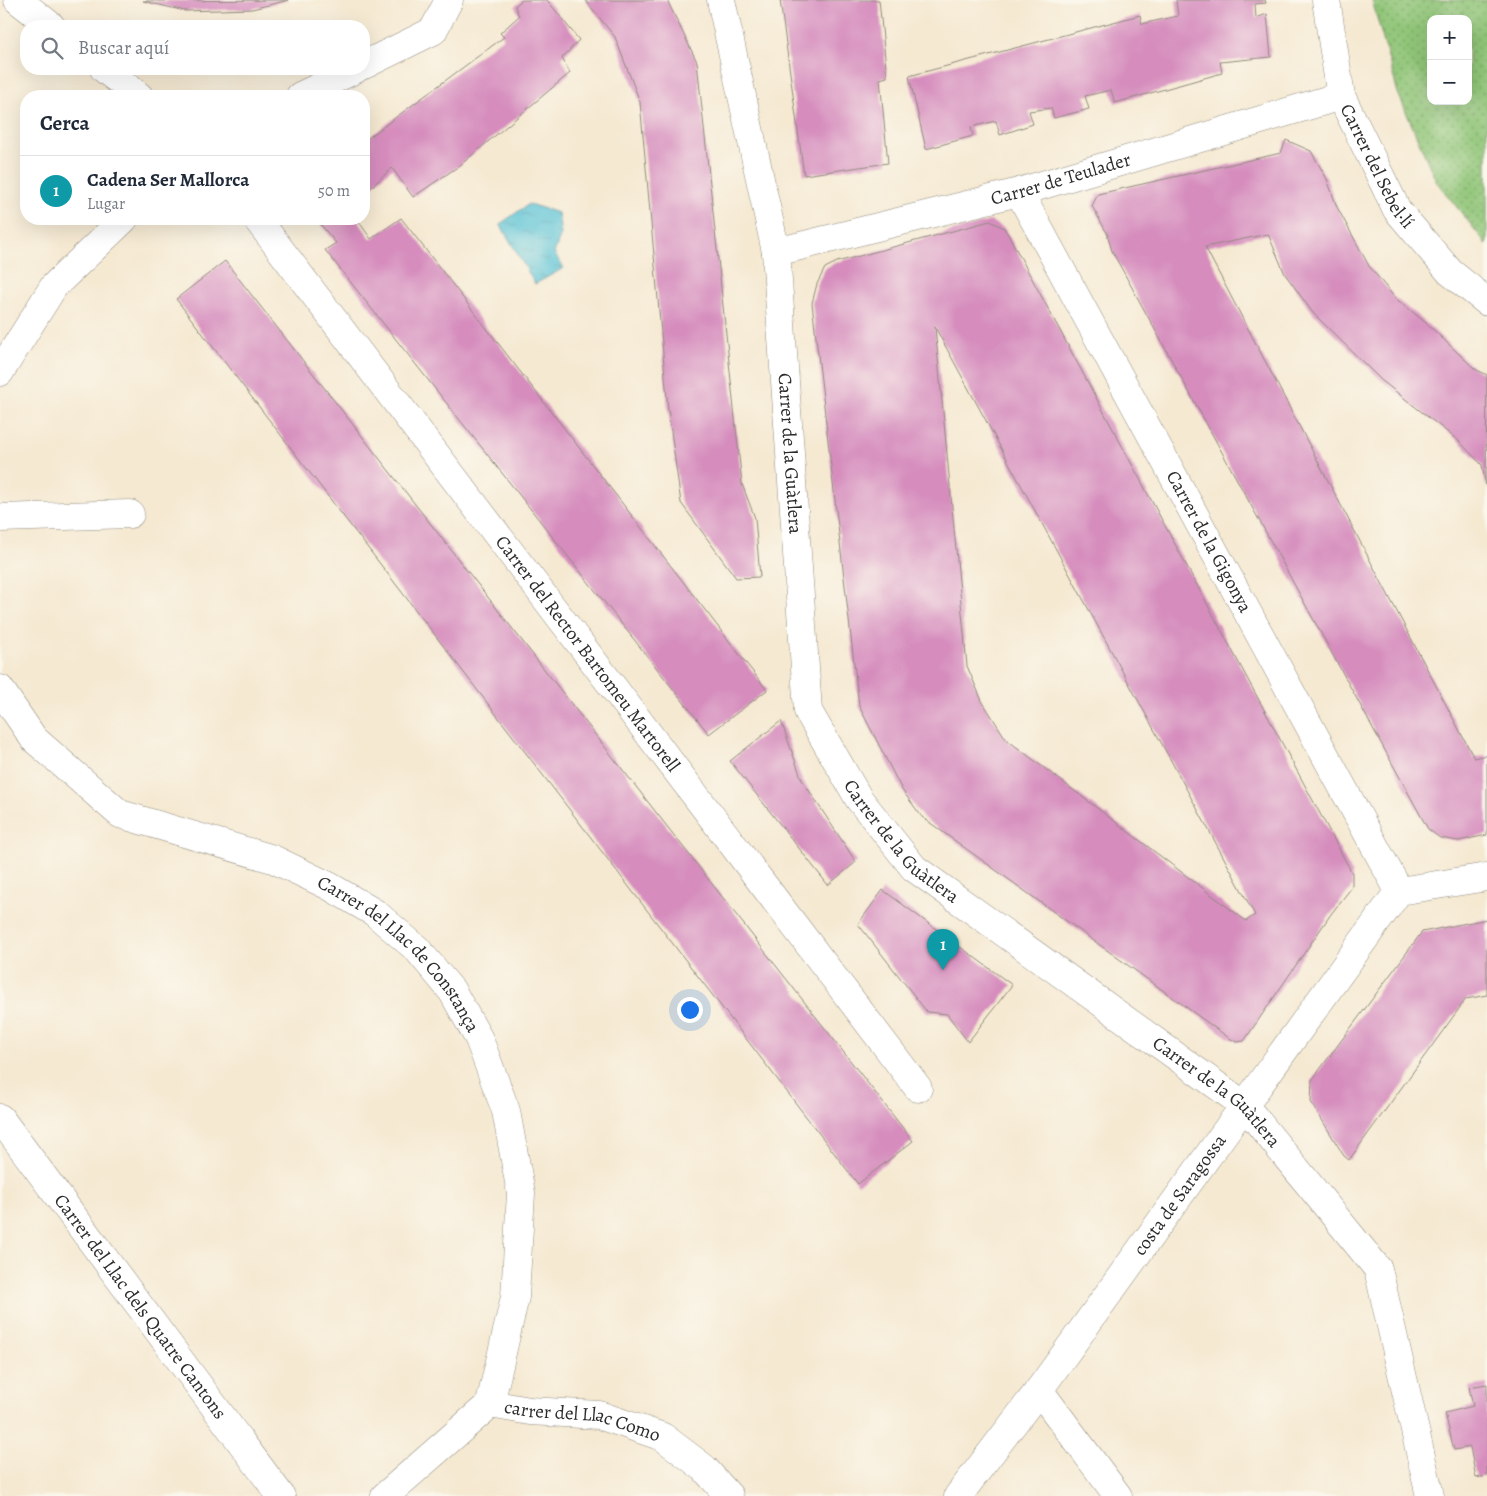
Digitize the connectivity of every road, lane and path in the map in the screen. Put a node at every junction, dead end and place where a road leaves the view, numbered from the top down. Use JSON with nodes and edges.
{"nodes":[{"id":1,"x":18,"y":0,"type":"edge"},
{"id":2,"x":449,"y":0,"type":"edge"},
{"id":3,"x":721,"y":0,"type":"edge"},
{"id":4,"x":1326,"y":0,"type":"edge"},
{"id":5,"x":43,"y":20,"type":"edge"},
{"id":6,"x":370,"y":62,"type":"edge"},
{"id":7,"x":112,"y":75,"type":"edge"},
{"id":8,"x":344,"y":75,"type":"edge"},
{"id":9,"x":131,"y":90,"type":"edge"},
{"id":10,"x":312,"y":90,"type":"edge"},
{"id":11,"x":1341,"y":96,"type":"junction"},
{"id":12,"x":1019,"y":192,"type":"junction"},
{"id":13,"x":118,"y":225,"type":"edge"},
{"id":14,"x":262,"y":225,"type":"edge"},
{"id":15,"x":776,"y":252,"type":"junction"},
{"id":16,"x":1487,"y":302,"type":"edge"},
{"id":17,"x":0,"y":372,"type":"edge"},
{"id":18,"x":130,"y":514,"type":"dead end"},
{"id":19,"x":0,"y":518,"type":"edge"},
{"id":20,"x":0,"y":689,"type":"edge"},
{"id":21,"x":1487,"y":878,"type":"edge"},
{"id":22,"x":1399,"y":891,"type":"junction"},
{"id":23,"x":918,"y":1088,"type":"dead end"},
{"id":24,"x":1244,"y":1106,"type":"junction"},
{"id":25,"x":0,"y":1118,"type":"edge"},
{"id":26,"x":1039,"y":1390,"type":"junction"},
{"id":27,"x":490,"y":1404,"type":"junction"},
{"id":28,"x":281,"y":1496,"type":"edge"},
{"id":29,"x":385,"y":1496,"type":"edge"},
{"id":30,"x":729,"y":1496,"type":"edge"},
{"id":31,"x":958,"y":1496,"type":"edge"},
{"id":32,"x":1118,"y":1496,"type":"edge"},
{"id":33,"x":1430,"y":1496,"type":"edge"}],
"edges":[{"from":1,"to":5,"type":"street"},
{"from":2,"to":6,"type":"street"},
{"from":3,"to":15,"type":"street","name":"Carrer de la Guàtlera"},
{"from":4,"to":11,"type":"street","name":"Carrer del Sebel·lí"},
{"from":7,"to":9,"type":"street"},
{"from":8,"to":10,"type":"street"},
{"from":11,"to":12,"type":"street","name":"Carrer de Teulader"},
{"from":11,"to":16,"type":"street","name":"Carrer del Sebel·lí"},
{"from":12,"to":15,"type":"street","name":"Carrer de Teulader"},
{"from":12,"to":22,"type":"street","name":"Carrer de la Gigonya"},
{"from":13,"to":17,"type":"street"},
{"from":14,"to":23,"type":"street","name":"Carrer del Rector Bartomeu Martorell"},
{"from":15,"to":24,"type":"street","name":"Carrer de la Guàtlera"},
{"from":18,"to":19,"type":"street"},
{"from":20,"to":27,"type":"street","name":"Carrer del Llac de Constança"},
{"from":21,"to":22,"type":"street"},
{"from":22,"to":24,"type":"street","name":"costa de Saragossa"},
{"from":24,"to":26,"type":"street","name":"costa de Saragossa"},
{"from":24,"to":33,"type":"street","name":"Carrer de la Guàtlera"},
{"from":25,"to":28,"type":"street","name":"Carrer del Llac dels Quatre Cantons"},
{"from":26,"to":31,"type":"street","name":"costa de Saragossa"},
{"from":26,"to":32,"type":"street"},
{"from":27,"to":29,"type":"street","name":"carrer del Llac Como"},
{"from":27,"to":30,"type":"street","name":"carrer del Llac Como"}]}
